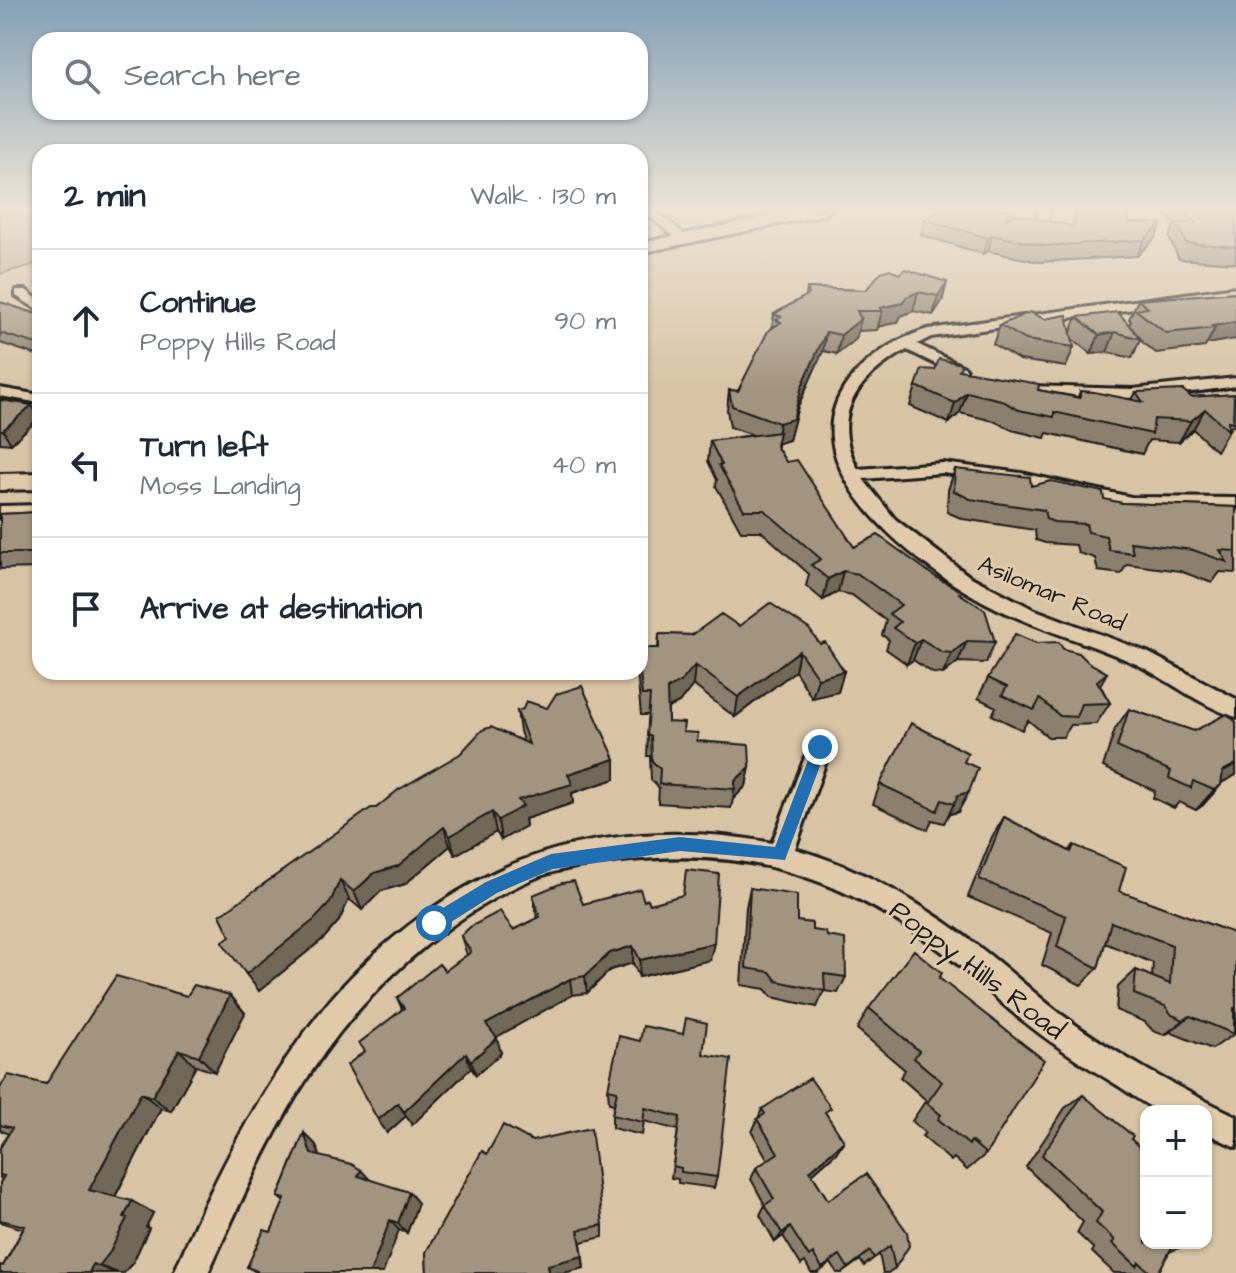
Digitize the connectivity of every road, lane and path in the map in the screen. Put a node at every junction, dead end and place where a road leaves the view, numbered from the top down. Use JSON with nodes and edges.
{"nodes":[{"id":1,"x":1236,"y":291,"type":"edge"},
{"id":2,"x":21,"y":293,"type":"dead end"},
{"id":3,"x":32,"y":301,"type":"edge"},
{"id":4,"x":904,"y":343,"type":"junction"},
{"id":5,"x":975,"y":375,"type":"edge"},
{"id":6,"x":1236,"y":382,"type":"edge"},
{"id":7,"x":1013,"y":388,"type":"edge"},
{"id":8,"x":0,"y":392,"type":"edge"},
{"id":9,"x":32,"y":398,"type":"edge"},
{"id":10,"x":850,"y":475,"type":"junction"},
{"id":11,"x":32,"y":481,"type":"edge"},
{"id":12,"x":0,"y":482,"type":"edge"},
{"id":13,"x":1236,"y":503,"type":"edge"},
{"id":14,"x":32,"y":510,"type":"edge"},
{"id":15,"x":0,"y":512,"type":"edge"},
{"id":16,"x":1236,"y":709,"type":"edge"},
{"id":17,"x":820,"y":747,"type":"dead end"},
{"id":18,"x":780,"y":855,"type":"junction"},
{"id":19,"x":1183,"y":1105,"type":"edge"},
{"id":20,"x":1212,"y":1120,"type":"edge"},
{"id":21,"x":1236,"y":1132,"type":"edge"},
{"id":22,"x":191,"y":1273,"type":"edge"}],
"edges":[{"from":1,"to":4,"type":"street","name":"Asilomar Road"},
{"from":2,"to":3,"type":"street"},
{"from":4,"to":5,"type":"street"},
{"from":4,"to":10,"type":"street","name":"Asilomar Road"},
{"from":6,"to":7,"type":"street"},
{"from":8,"to":9,"type":"street"},
{"from":10,"to":13,"type":"street"},
{"from":10,"to":16,"type":"street","name":"Asilomar Road"},
{"from":11,"to":12,"type":"street"},
{"from":14,"to":15,"type":"street"},
{"from":17,"to":18,"type":"street"},
{"from":18,"to":19,"type":"street","name":"Poppy Hills Road"},
{"from":18,"to":22,"type":"street","name":"Poppy Hills Road"},
{"from":20,"to":21,"type":"street"}]}
